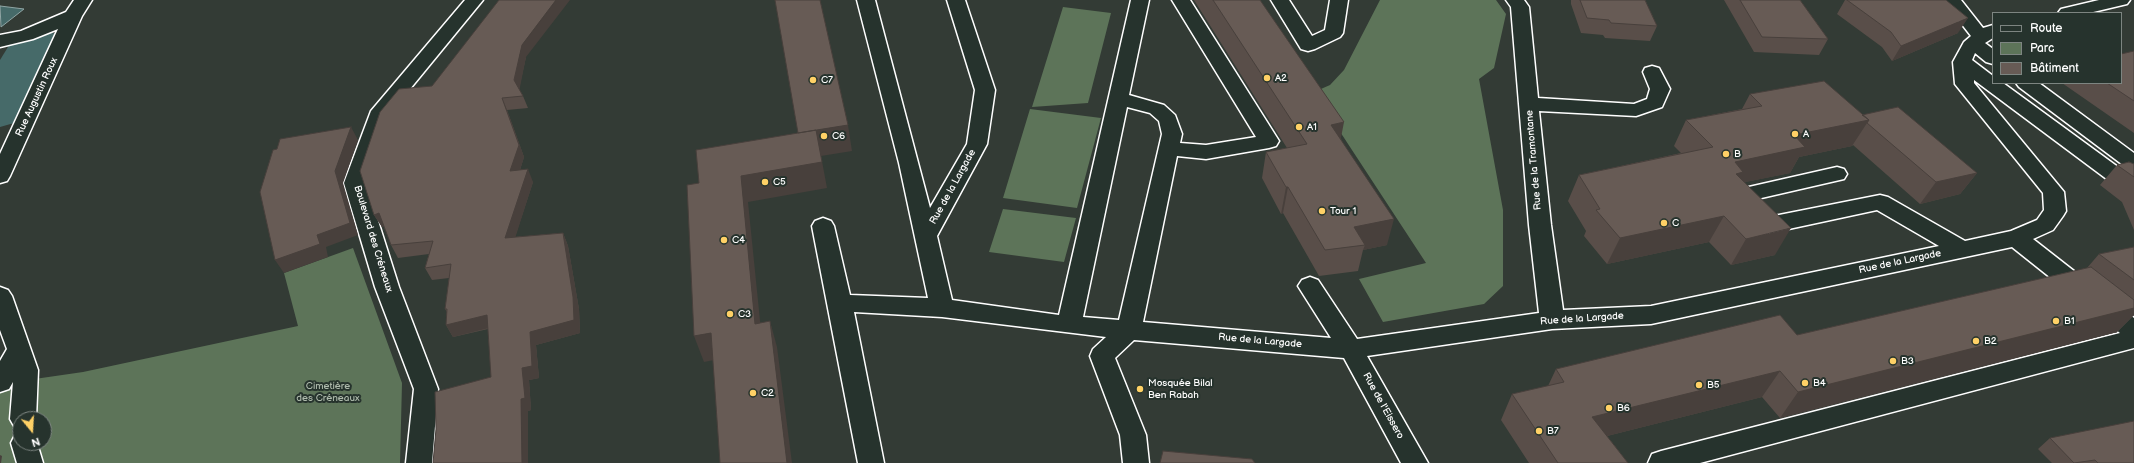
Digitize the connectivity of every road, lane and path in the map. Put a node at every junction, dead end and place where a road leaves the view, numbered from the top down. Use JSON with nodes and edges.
{"nodes":[{"id":1,"x":474,"y":0,"type":"edge"},
{"id":2,"x":866,"y":0,"type":"edge"},
{"id":3,"x":956,"y":0,"type":"edge"},
{"id":4,"x":1140,"y":0,"type":"edge"},
{"id":5,"x":1181,"y":0,"type":"edge"},
{"id":6,"x":1280,"y":0,"type":"edge"},
{"id":7,"x":1339,"y":0,"type":"edge"},
{"id":8,"x":1515,"y":0,"type":"edge"},
{"id":9,"x":1952,"y":0,"type":"edge"},
{"id":10,"x":2120,"y":0,"type":"edge"},
{"id":11,"x":78,"y":8,"type":"edge"},
{"id":12,"x":2134,"y":8,"type":"edge"},
{"id":13,"x":2071,"y":12,"type":"edge"},
{"id":14,"x":1982,"y":37,"type":"edge"},
{"id":15,"x":0,"y":41,"type":"edge"},
{"id":16,"x":1992,"y":56,"type":"edge"},
{"id":17,"x":1962,"y":62,"type":"junction"},
{"id":18,"x":1652,"y":72,"type":"dead end"},
{"id":19,"x":2027,"y":84,"type":"edge"},
{"id":20,"x":1119,"y":98,"type":"junction"},
{"id":21,"x":1529,"y":104,"type":"junction"},
{"id":22,"x":1168,"y":149,"type":"junction"},
{"id":23,"x":2134,"y":163,"type":"edge"},
{"id":24,"x":1837,"y":174,"type":"dead end"},
{"id":25,"x":0,"y":176,"type":"edge"},
{"id":26,"x":2134,"y":182,"type":"edge"},
{"id":27,"x":823,"y":226,"type":"dead end"},
{"id":28,"x":926,"y":235,"type":"junction"},
{"id":29,"x":2016,"y":238,"type":"junction"},
{"id":30,"x":1961,"y":249,"type":"junction"},
{"id":31,"x":1310,"y":286,"type":"dead end"},
{"id":32,"x":0,"y":296,"type":"edge"},
{"id":33,"x":840,"y":302,"type":"junction"},
{"id":34,"x":942,"y":308,"type":"junction"},
{"id":35,"x":1552,"y":320,"type":"junction"},
{"id":36,"x":1069,"y":325,"type":"junction"},
{"id":37,"x":1129,"y":330,"type":"junction"},
{"id":38,"x":2134,"y":331,"type":"edge"},
{"id":39,"x":2134,"y":339,"type":"edge"},
{"id":40,"x":1351,"y":349,"type":"junction"},
{"id":41,"x":19,"y":350,"type":"junction"},
{"id":42,"x":0,"y":382,"type":"edge"},
{"id":43,"x":23,"y":411,"type":"edge"},
{"id":44,"x":26,"y":451,"type":"edge"},
{"id":45,"x":1661,"y":462,"type":"dead end"},
{"id":46,"x":30,"y":463,"type":"edge"},
{"id":47,"x":419,"y":463,"type":"edge"},
{"id":48,"x":871,"y":463,"type":"edge"},
{"id":49,"x":1136,"y":463,"type":"edge"},
{"id":50,"x":1415,"y":463,"type":"edge"}],
"edges":[{"from":1,"to":47,"type":"street","name":"Boulevard des Créneaux"},
{"from":2,"to":28,"type":"street","name":"Rue de la Largade"},
{"from":3,"to":28,"type":"street","name":"Rue de la Largade"},
{"from":4,"to":20,"type":"street"},
{"from":5,"to":22,"type":"street"},
{"from":6,"to":7,"type":"street"},
{"from":8,"to":21,"type":"street","name":"Rue de la Tramontane"},
{"from":9,"to":14,"type":"street"},
{"from":10,"to":12,"type":"street"},
{"from":10,"to":13,"type":"street"},
{"from":11,"to":15,"type":"street","name":"Rue Augustin Roux"},
{"from":11,"to":25,"type":"street","name":"Rue Augustin Roux"},
{"from":14,"to":16,"type":"street"},
{"from":14,"to":17,"type":"street"},
{"from":17,"to":26,"type":"street"},
{"from":17,"to":29,"type":"street","name":"Rue de la Largade"},
{"from":18,"to":21,"type":"street"},
{"from":19,"to":23,"type":"street"},
{"from":20,"to":22,"type":"street"},
{"from":20,"to":36,"type":"street"},
{"from":21,"to":35,"type":"street","name":"Rue de la Tramontane"},
{"from":22,"to":37,"type":"street"},
{"from":24,"to":30,"type":"street"},
{"from":27,"to":33,"type":"street"},
{"from":28,"to":34,"type":"street","name":"Rue de la Largade"},
{"from":29,"to":30,"type":"street","name":"Rue de la Largade"},
{"from":29,"to":38,"type":"street"},
{"from":30,"to":35,"type":"street","name":"Rue de la Largade"},
{"from":31,"to":40,"type":"street","name":"Rue de l'Eissero"},
{"from":32,"to":41,"type":"street"},
{"from":33,"to":34,"type":"street"},
{"from":33,"to":48,"type":"street"},
{"from":34,"to":36,"type":"street","name":"Rue de la Largade"},
{"from":35,"to":40,"type":"street","name":"Rue de la Largade"},
{"from":36,"to":37,"type":"street","name":"Rue de la Largade"},
{"from":37,"to":40,"type":"street","name":"Rue de la Largade"},
{"from":37,"to":49,"type":"street"},
{"from":39,"to":45,"type":"street"},
{"from":40,"to":50,"type":"street","name":"Rue de l'Eissero"},
{"from":41,"to":42,"type":"street"},
{"from":41,"to":43,"type":"street"},
{"from":44,"to":46,"type":"street"}]}
